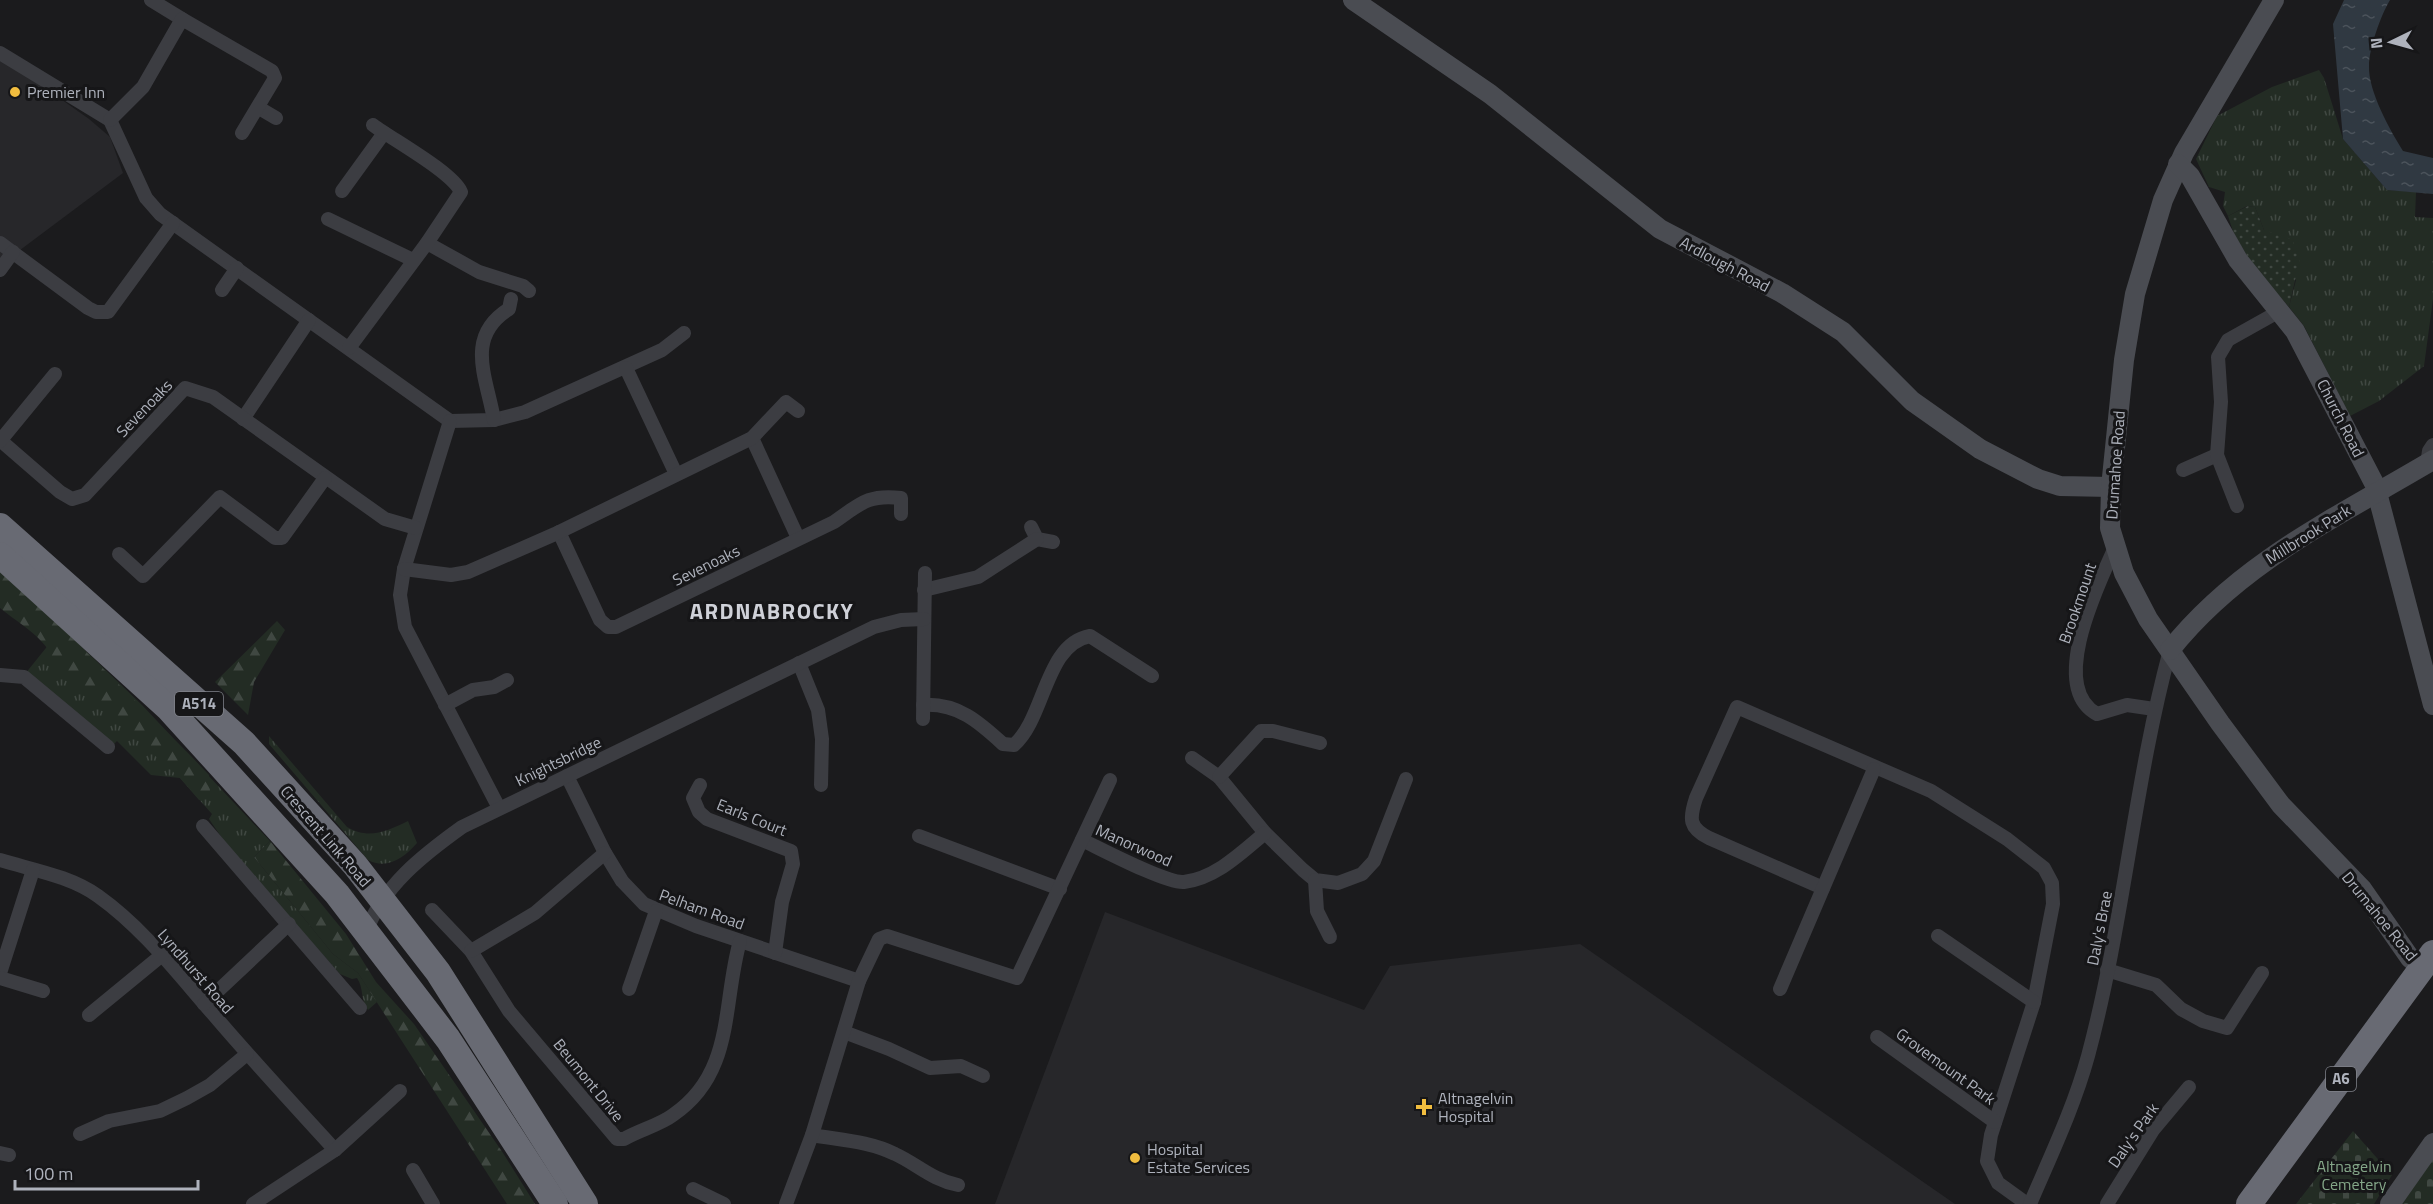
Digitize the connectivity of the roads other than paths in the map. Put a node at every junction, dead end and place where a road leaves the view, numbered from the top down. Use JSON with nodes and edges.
{"nodes":[{"id":1,"x":152,"y":0,"type":"edge"},
{"id":2,"x":1353,"y":0,"type":"edge"},
{"id":3,"x":2274,"y":0,"type":"edge"},
{"id":4,"x":182,"y":19,"type":"junction"},
{"id":5,"x":0,"y":53,"type":"edge"},
{"id":6,"x":259,"y":108,"type":"junction"},
{"id":7,"x":276,"y":118,"type":"dead end"},
{"id":8,"x":110,"y":120,"type":"junction"},
{"id":9,"x":242,"y":134,"type":"dead end"},
{"id":10,"x":2178,"y":164,"type":"junction"},
{"id":11,"x":342,"y":191,"type":"dead end"},
{"id":12,"x":328,"y":219,"type":"dead end"},
{"id":13,"x":173,"y":223,"type":"junction"},
{"id":14,"x":0,"y":243,"type":"edge"},
{"id":15,"x":427,"y":243,"type":"junction"},
{"id":16,"x":13,"y":252,"type":"junction"},
{"id":17,"x":413,"y":260,"type":"junction"},
{"id":18,"x":233,"y":266,"type":"junction"},
{"id":19,"x":0,"y":270,"type":"edge"},
{"id":20,"x":222,"y":290,"type":"dead end"},
{"id":21,"x":529,"y":291,"type":"dead end"},
{"id":22,"x":511,"y":299,"type":"dead end"},
{"id":23,"x":2278,"y":312,"type":"junction"},
{"id":24,"x":309,"y":320,"type":"junction"},
{"id":25,"x":684,"y":333,"type":"dead end"},
{"id":26,"x":349,"y":348,"type":"junction"},
{"id":27,"x":626,"y":368,"type":"junction"},
{"id":28,"x":56,"y":374,"type":"dead end"},
{"id":29,"x":798,"y":411,"type":"dead end"},
{"id":30,"x":243,"y":419,"type":"junction"},
{"id":31,"x":494,"y":420,"type":"junction"},
{"id":32,"x":450,"y":421,"type":"junction"},
{"id":33,"x":752,"y":438,"type":"junction"},
{"id":34,"x":0,"y":440,"type":"edge"},
{"id":35,"x":2433,"y":445,"type":"edge"},
{"id":36,"x":2217,"y":455,"type":"junction"},
{"id":37,"x":2430,"y":462,"type":"edge"},
{"id":38,"x":2183,"y":470,"type":"dead end"},
{"id":39,"x":676,"y":474,"type":"junction"},
{"id":40,"x":326,"y":478,"type":"junction"},
{"id":41,"x":2111,"y":487,"type":"junction"},
{"id":42,"x":2378,"y":491,"type":"junction"},
{"id":43,"x":2237,"y":506,"type":"dead end"},
{"id":44,"x":901,"y":514,"type":"dead end"},
{"id":45,"x":0,"y":526,"type":"edge"},
{"id":46,"x":416,"y":528,"type":"junction"},
{"id":47,"x":559,"y":532,"type":"junction"},
{"id":48,"x":798,"y":538,"type":"junction"},
{"id":49,"x":1053,"y":542,"type":"dead end"},
{"id":50,"x":2116,"y":545,"type":"junction"},
{"id":51,"x":119,"y":554,"type":"dead end"},
{"id":52,"x":0,"y":555,"type":"edge"},
{"id":53,"x":404,"y":569,"type":"junction"},
{"id":54,"x":924,"y":573,"type":"dead end"},
{"id":55,"x":924,"y":590,"type":"junction"},
{"id":56,"x":924,"y":619,"type":"junction"},
{"id":57,"x":2170,"y":650,"type":"junction"},
{"id":58,"x":799,"y":663,"type":"junction"},
{"id":59,"x":0,"y":675,"type":"edge"},
{"id":60,"x":1152,"y":676,"type":"dead end"},
{"id":61,"x":507,"y":680,"type":"dead end"},
{"id":62,"x":445,"y":705,"type":"junction"},
{"id":63,"x":923,"y":705,"type":"junction"},
{"id":64,"x":2433,"y":705,"type":"edge"},
{"id":65,"x":2154,"y":709,"type":"junction"},
{"id":66,"x":923,"y":719,"type":"dead end"},
{"id":67,"x":1320,"y":743,"type":"dead end"},
{"id":68,"x":108,"y":747,"type":"dead end"},
{"id":69,"x":1192,"y":758,"type":"dead end"},
{"id":70,"x":1874,"y":769,"type":"junction"},
{"id":71,"x":806,"y":770,"type":"dead end"},
{"id":72,"x":567,"y":776,"type":"junction"},
{"id":73,"x":1219,"y":777,"type":"junction"},
{"id":74,"x":1406,"y":779,"type":"dead end"},
{"id":75,"x":1110,"y":780,"type":"dead end"},
{"id":76,"x":700,"y":785,"type":"dead end"},
{"id":77,"x":499,"y":808,"type":"junction"},
{"id":78,"x":203,"y":826,"type":"dead end"},
{"id":79,"x":1265,"y":833,"type":"junction"},
{"id":80,"x":919,"y":836,"type":"dead end"},
{"id":81,"x":1082,"y":840,"type":"junction"},
{"id":82,"x":605,"y":853,"type":"junction"},
{"id":83,"x":0,"y":860,"type":"edge"},
{"id":84,"x":33,"y":870,"type":"junction"},
{"id":85,"x":1315,"y":880,"type":"junction"},
{"id":86,"x":1823,"y":888,"type":"junction"},
{"id":87,"x":1060,"y":889,"type":"junction"},
{"id":88,"x":380,"y":900,"type":"junction"},
{"id":89,"x":432,"y":910,"type":"dead end"},
{"id":90,"x":656,"y":911,"type":"junction"},
{"id":91,"x":289,"y":924,"type":"junction"},
{"id":92,"x":366,"y":932,"type":"junction"},
{"id":93,"x":1938,"y":936,"type":"dead end"},
{"id":94,"x":1330,"y":937,"type":"dead end"},
{"id":95,"x":740,"y":941,"type":"junction"},
{"id":96,"x":471,"y":951,"type":"junction"},
{"id":97,"x":775,"y":953,"type":"junction"},
{"id":98,"x":162,"y":954,"type":"junction"},
{"id":99,"x":2428,"y":961,"type":"edge"},
{"id":100,"x":2108,"y":970,"type":"junction"},
{"id":101,"x":0,"y":973,"type":"edge"},
{"id":102,"x":2262,"y":973,"type":"dead end"},
{"id":103,"x":0,"y":978,"type":"edge"},
{"id":104,"x":859,"y":981,"type":"junction"},
{"id":105,"x":629,"y":989,"type":"dead end"},
{"id":106,"x":1780,"y":989,"type":"dead end"},
{"id":107,"x":43,"y":991,"type":"dead end"},
{"id":108,"x":2034,"y":1002,"type":"junction"},
{"id":109,"x":204,"y":1004,"type":"junction"},
{"id":110,"x":360,"y":1008,"type":"dead end"},
{"id":111,"x":89,"y":1015,"type":"dead end"},
{"id":112,"x":844,"y":1032,"type":"junction"},
{"id":113,"x":1877,"y":1037,"type":"dead end"},
{"id":114,"x":247,"y":1054,"type":"junction"},
{"id":115,"x":983,"y":1076,"type":"dead end"},
{"id":116,"x":2188,"y":1087,"type":"dead end"},
{"id":117,"x":400,"y":1091,"type":"dead end"},
{"id":118,"x":1995,"y":1122,"type":"junction"},
{"id":119,"x":80,"y":1134,"type":"dead end"},
{"id":120,"x":812,"y":1135,"type":"junction"},
{"id":121,"x":2433,"y":1143,"type":"edge"},
{"id":122,"x":335,"y":1150,"type":"junction"},
{"id":123,"x":413,"y":1170,"type":"dead end"},
{"id":124,"x":958,"y":1185,"type":"dead end"},
{"id":125,"x":693,"y":1189,"type":"dead end"},
{"id":126,"x":253,"y":1204,"type":"edge"},
{"id":127,"x":433,"y":1204,"type":"edge"},
{"id":128,"x":555,"y":1204,"type":"edge"},
{"id":129,"x":585,"y":1204,"type":"edge"},
{"id":130,"x":724,"y":1204,"type":"edge"},
{"id":131,"x":786,"y":1204,"type":"edge"},
{"id":132,"x":2029,"y":1204,"type":"edge"},
{"id":133,"x":2107,"y":1204,"type":"edge"},
{"id":134,"x":2249,"y":1204,"type":"edge"},
{"id":135,"x":2390,"y":1204,"type":"edge"}],
"edges":[{"from":1,"to":4,"type":"street"},
{"from":2,"to":41,"type":"street","name":"Ardlough Road"},
{"from":3,"to":10,"type":"street","name":"Drumahoe Road"},
{"from":4,"to":6,"type":"street"},
{"from":4,"to":8,"type":"street"},
{"from":5,"to":8,"type":"street"},
{"from":6,"to":7,"type":"street"},
{"from":6,"to":9,"type":"street"},
{"from":8,"to":13,"type":"street"},
{"from":10,"to":23,"type":"street","name":"Church Road"},
{"from":10,"to":41,"type":"street","name":"Drumahoe Road"},
{"from":11,"to":15,"type":"street"},
{"from":12,"to":17,"type":"street"},
{"from":13,"to":16,"type":"street"},
{"from":13,"to":18,"type":"street"},
{"from":14,"to":16,"type":"street"},
{"from":15,"to":17,"type":"street"},
{"from":15,"to":21,"type":"street"},
{"from":16,"to":19,"type":"street"},
{"from":17,"to":26,"type":"street"},
{"from":18,"to":20,"type":"street"},
{"from":18,"to":24,"type":"street"},
{"from":22,"to":31,"type":"street"},
{"from":23,"to":36,"type":"street"},
{"from":23,"to":42,"type":"street","name":"Church Road"},
{"from":24,"to":26,"type":"street"},
{"from":24,"to":30,"type":"street"},
{"from":25,"to":27,"type":"street"},
{"from":26,"to":32,"type":"street"},
{"from":27,"to":31,"type":"street"},
{"from":27,"to":39,"type":"street"},
{"from":28,"to":34,"type":"street"},
{"from":29,"to":33,"type":"street"},
{"from":30,"to":34,"type":"street","name":"Sevenoaks"},
{"from":30,"to":40,"type":"street","name":"Sevenoaks"},
{"from":31,"to":32,"type":"street"},
{"from":32,"to":46,"type":"street"},
{"from":33,"to":39,"type":"street"},
{"from":33,"to":48,"type":"street"},
{"from":35,"to":37,"type":"street"},
{"from":36,"to":38,"type":"street"},
{"from":36,"to":43,"type":"street"},
{"from":37,"to":42,"type":"street","name":"Millbrook Park"},
{"from":39,"to":47,"type":"street"},
{"from":40,"to":46,"type":"street","name":"Sevenoaks"},
{"from":40,"to":51,"type":"street"},
{"from":41,"to":50,"type":"street","name":"Drumahoe Road"},
{"from":42,"to":57,"type":"street","name":"Millbrook Park"},
{"from":42,"to":64,"type":"street","name":"Church Road"},
{"from":44,"to":48,"type":"street","name":"Sevenoaks"},
{"from":45,"to":88,"type":"highway","name":"Crescent Link Road","number":"A514"},
{"from":46,"to":53,"type":"street"},
{"from":47,"to":48,"type":"street","name":"Sevenoaks"},
{"from":47,"to":53,"type":"street"},
{"from":49,"to":55,"type":"street"},
{"from":50,"to":57,"type":"street","name":"Drumahoe Road"},
{"from":50,"to":65,"type":"street","name":"Brookmount"},
{"from":52,"to":92,"type":"highway","name":"Crescent Link Road","number":"A514"},
{"from":53,"to":62,"type":"street"},
{"from":54,"to":55,"type":"street"},
{"from":55,"to":56,"type":"street"},
{"from":56,"to":58,"type":"street","name":"Knightsbridge"},
{"from":56,"to":63,"type":"street"},
{"from":57,"to":65,"type":"street","name":"Daly's Brae"},
{"from":57,"to":99,"type":"street","name":"Drumahoe Road"},
{"from":58,"to":71,"type":"street"},
{"from":58,"to":72,"type":"street","name":"Knightsbridge"},
{"from":59,"to":68,"type":"street"},
{"from":60,"to":63,"type":"street"},
{"from":61,"to":62,"type":"street"},
{"from":62,"to":77,"type":"street"},
{"from":63,"to":66,"type":"street"},
{"from":65,"to":100,"type":"street","name":"Daly's Brae"},
{"from":67,"to":73,"type":"street"},
{"from":69,"to":73,"type":"street"},
{"from":70,"to":86,"type":"street"},
{"from":70,"to":86,"type":"street","name":"Grovemount Park"},
{"from":70,"to":108,"type":"street","name":"Grovemount Park"},
{"from":72,"to":77,"type":"street","name":"Knightsbridge"},
{"from":72,"to":82,"type":"street","name":"Pelham Road"},
{"from":73,"to":79,"type":"street"},
{"from":74,"to":85,"type":"street"},
{"from":75,"to":81,"type":"street"},
{"from":76,"to":97,"type":"street","name":"Earls Court"},
{"from":77,"to":88,"type":"street","name":"Knightsbridge"},
{"from":78,"to":91,"type":"street"},
{"from":79,"to":81,"type":"street","name":"Manorwood"},
{"from":79,"to":85,"type":"street"},
{"from":80,"to":87,"type":"street"},
{"from":81,"to":87,"type":"street"},
{"from":82,"to":90,"type":"street","name":"Pelham Road"},
{"from":82,"to":96,"type":"street"},
{"from":83,"to":84,"type":"street","name":"Lyndhurst Road"},
{"from":84,"to":98,"type":"street","name":"Lyndhurst Road"},
{"from":84,"to":101,"type":"street"},
{"from":85,"to":94,"type":"street"},
{"from":86,"to":106,"type":"street"},
{"from":87,"to":104,"type":"street"},
{"from":88,"to":92,"type":"street","name":"Knightsbridge"},
{"from":88,"to":129,"type":"highway","name":"Crescent Link Road","number":"A514"},
{"from":89,"to":96,"type":"street","name":"Beumont Drive"},
{"from":90,"to":95,"type":"street","name":"Pelham Road"},
{"from":90,"to":105,"type":"street"},
{"from":91,"to":109,"type":"street"},
{"from":91,"to":110,"type":"street"},
{"from":92,"to":128,"type":"highway","name":"Crescent Link Road","number":"A514"},
{"from":93,"to":108,"type":"street"},
{"from":95,"to":96,"type":"street","name":"Beumont Drive"},
{"from":95,"to":97,"type":"street","name":"Pelham Road"},
{"from":97,"to":104,"type":"street","name":"Pelham Road"},
{"from":98,"to":109,"type":"street","name":"Lyndhurst Road"},
{"from":98,"to":111,"type":"street"},
{"from":99,"to":134,"type":"highway","number":"A6"},
{"from":100,"to":102,"type":"street"},
{"from":100,"to":132,"type":"street","name":"Daly's Brae"},
{"from":103,"to":107,"type":"street"},
{"from":104,"to":112,"type":"street"},
{"from":108,"to":118,"type":"street","name":"Grovemount Park"},
{"from":109,"to":114,"type":"street","name":"Lyndhurst Road"},
{"from":112,"to":115,"type":"street"},
{"from":112,"to":120,"type":"street"},
{"from":113,"to":118,"type":"street","name":"Grovemount Park"},
{"from":114,"to":119,"type":"street"},
{"from":114,"to":122,"type":"street","name":"Lyndhurst Road"},
{"from":116,"to":133,"type":"street","name":"Daly's Park"},
{"from":117,"to":122,"type":"street"},
{"from":118,"to":132,"type":"street","name":"Grovemount Park"},
{"from":120,"to":124,"type":"street"},
{"from":120,"to":131,"type":"street"},
{"from":121,"to":135,"type":"street"},
{"from":122,"to":126,"type":"street"},
{"from":123,"to":127,"type":"street"},
{"from":125,"to":130,"type":"street"}]}
